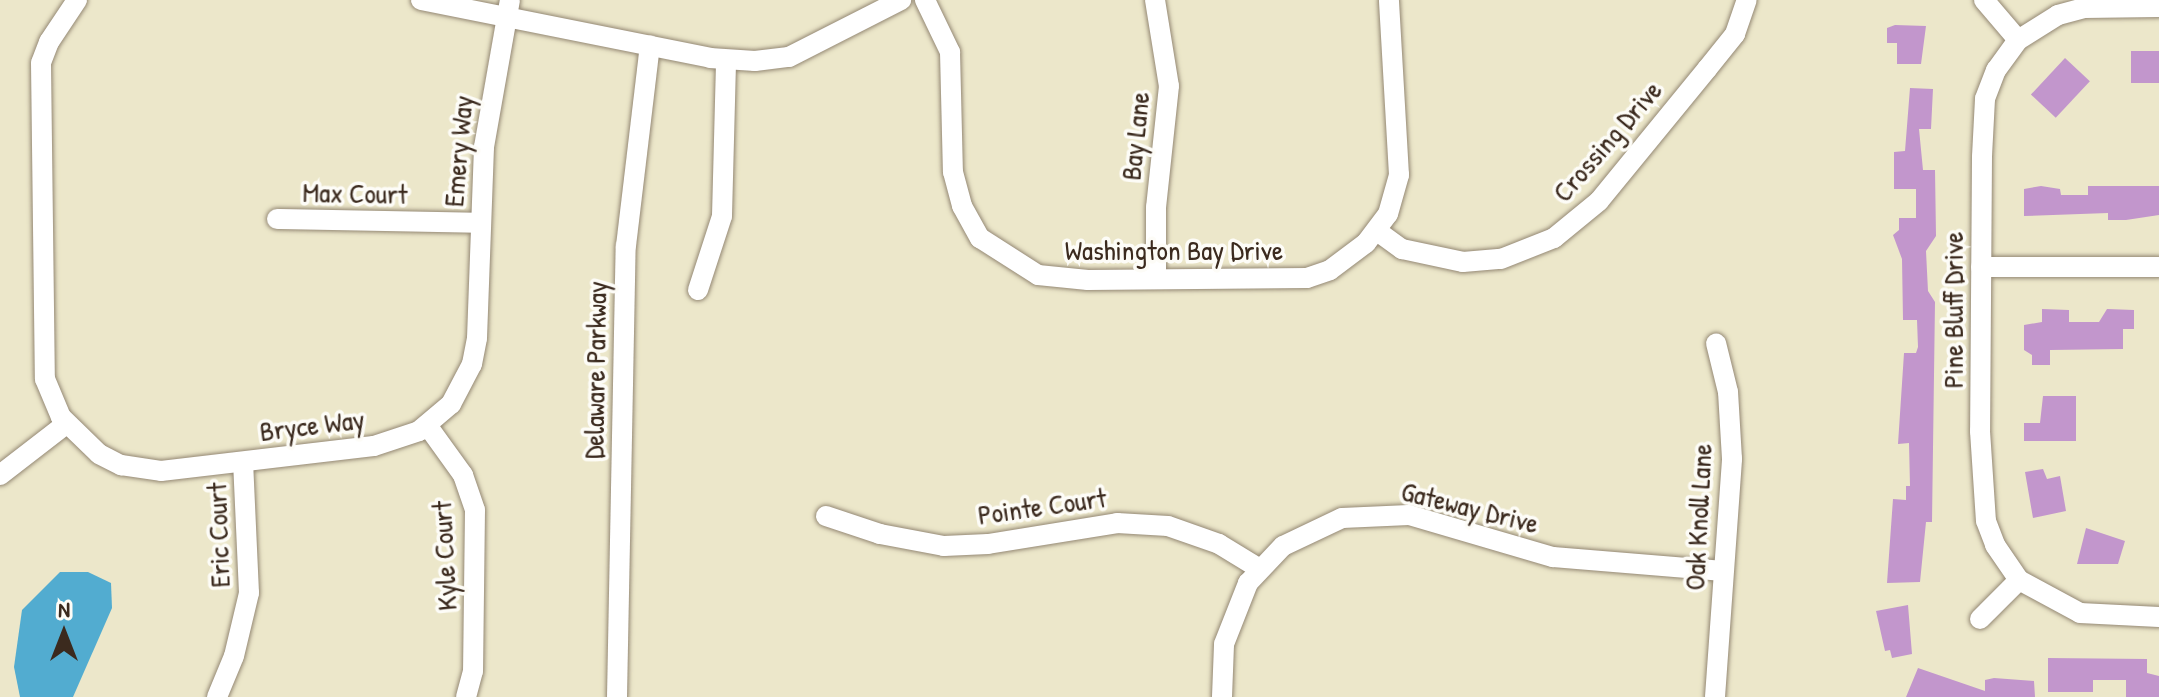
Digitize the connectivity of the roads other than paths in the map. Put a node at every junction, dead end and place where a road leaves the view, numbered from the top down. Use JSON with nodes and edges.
{"nodes":[{"id":1,"x":77,"y":0,"type":"edge"},
{"id":2,"x":421,"y":0,"type":"edge"},
{"id":3,"x":901,"y":0,"type":"edge"},
{"id":4,"x":925,"y":0,"type":"edge"},
{"id":5,"x":1155,"y":0,"type":"edge"},
{"id":6,"x":1389,"y":0,"type":"edge"},
{"id":7,"x":1747,"y":0,"type":"edge"},
{"id":8,"x":1984,"y":0,"type":"edge"},
{"id":9,"x":2159,"y":7,"type":"edge"},
{"id":10,"x":508,"y":8,"type":"edge"},
{"id":11,"x":2018,"y":40,"type":"junction"},
{"id":12,"x":650,"y":45,"type":"junction"},
{"id":13,"x":726,"y":60,"type":"junction"},
{"id":14,"x":277,"y":219,"type":"dead end"},
{"id":15,"x":480,"y":223,"type":"junction"},
{"id":16,"x":1377,"y":231,"type":"junction"},
{"id":17,"x":1981,"y":267,"type":"junction"},
{"id":18,"x":2159,"y":267,"type":"edge"},
{"id":19,"x":1156,"y":279,"type":"junction"},
{"id":20,"x":698,"y":290,"type":"dead end"},
{"id":21,"x":479,"y":293,"type":"joint"},
{"id":22,"x":1716,"y":343,"type":"dead end"},
{"id":23,"x":66,"y":424,"type":"junction"},
{"id":24,"x":427,"y":425,"type":"junction"},
{"id":25,"x":243,"y":462,"type":"junction"},
{"id":26,"x":0,"y":475,"type":"edge"},
{"id":27,"x":826,"y":516,"type":"dead end"},
{"id":28,"x":1260,"y":569,"type":"junction"},
{"id":29,"x":1723,"y":571,"type":"junction"},
{"id":30,"x":2019,"y":580,"type":"junction"},
{"id":31,"x":2159,"y":617,"type":"edge"},
{"id":32,"x":1980,"y":619,"type":"dead end"},
{"id":33,"x":217,"y":697,"type":"edge"},
{"id":34,"x":466,"y":697,"type":"edge"},
{"id":35,"x":617,"y":697,"type":"edge"},
{"id":36,"x":1222,"y":697,"type":"edge"},
{"id":37,"x":1715,"y":697,"type":"edge"}],
"edges":[{"from":1,"to":23,"type":"street"},
{"from":2,"to":10,"type":"street"},
{"from":3,"to":13,"type":"street"},
{"from":4,"to":19,"type":"street","name":"Washington Bay Drive"},
{"from":5,"to":19,"type":"street","name":"Bay Lane"},
{"from":6,"to":16,"type":"street","name":"Washington Bay Drive"},
{"from":7,"to":16,"type":"street","name":"Crossing Drive"},
{"from":8,"to":11,"type":"street"},
{"from":9,"to":11,"type":"street","name":"Pine Bluff Drive"},
{"from":10,"to":12,"type":"street"},
{"from":10,"to":15,"type":"street","name":"Emery Way"},
{"from":11,"to":17,"type":"street","name":"Pine Bluff Drive"},
{"from":12,"to":13,"type":"street"},
{"from":12,"to":35,"type":"street","name":"Delaware Parkway"},
{"from":13,"to":20,"type":"street"},
{"from":14,"to":15,"type":"street","name":"Max Court"},
{"from":15,"to":21,"type":"street","name":"Emery Way"},
{"from":16,"to":19,"type":"street","name":"Washington Bay Drive"},
{"from":17,"to":18,"type":"street"},
{"from":17,"to":30,"type":"street","name":"Pine Bluff Drive"},
{"from":21,"to":24,"type":"street","name":"Bryce Way"},
{"from":22,"to":29,"type":"street","name":"Oak Knoll Lane"},
{"from":23,"to":25,"type":"street","name":"Bryce Way"},
{"from":23,"to":26,"type":"street"},
{"from":24,"to":25,"type":"street","name":"Bryce Way"},
{"from":24,"to":34,"type":"street","name":"Kyle Court"},
{"from":25,"to":33,"type":"street","name":"Eric Court"},
{"from":27,"to":28,"type":"street","name":"Pointe Court"},
{"from":28,"to":29,"type":"street","name":"Gateway Drive"},
{"from":28,"to":36,"type":"street","name":"Gateway Drive"},
{"from":29,"to":37,"type":"street","name":"Oak Knoll Lane"},
{"from":30,"to":31,"type":"street","name":"Pine Bluff Drive"},
{"from":30,"to":32,"type":"street"}]}
